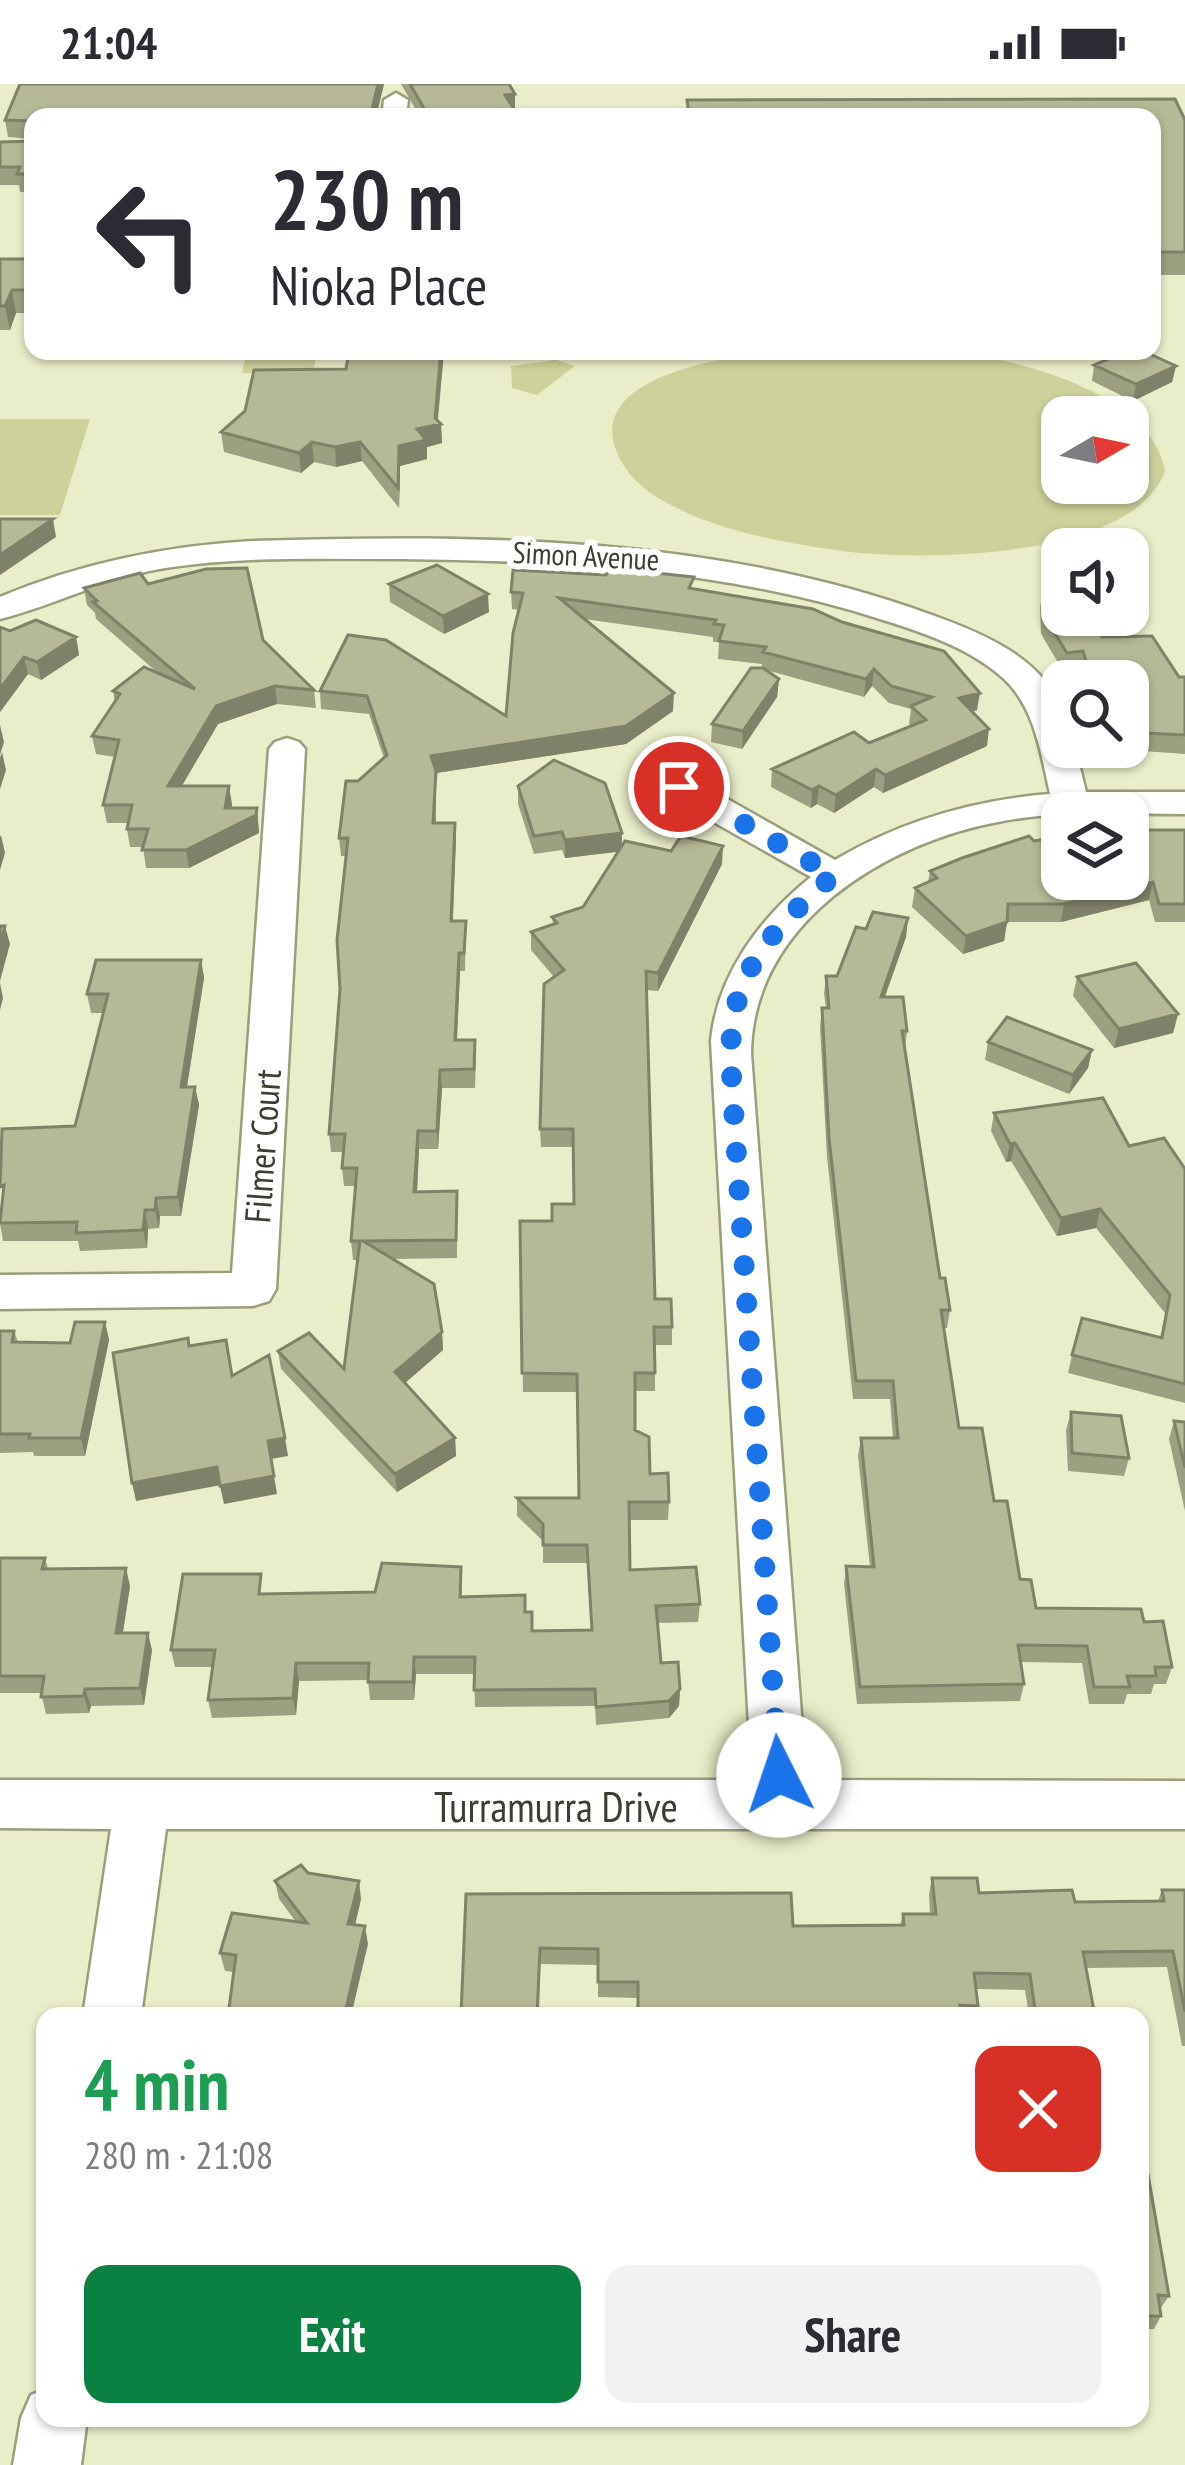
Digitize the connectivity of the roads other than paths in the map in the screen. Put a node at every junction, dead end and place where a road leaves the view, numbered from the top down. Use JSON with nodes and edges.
{"nodes":[{"id":1,"x":0,"y":609,"type":"edge"},
{"id":2,"x":287,"y":749,"type":"dead end"},
{"id":3,"x":679,"y":787,"type":"dead end"},
{"id":4,"x":1067,"y":792,"type":"edge"},
{"id":5,"x":1149,"y":803,"type":"edge"},
{"id":6,"x":1185,"y":803,"type":"edge"},
{"id":7,"x":1041,"y":806,"type":"edge"},
{"id":8,"x":834,"y":875,"type":"junction"},
{"id":9,"x":0,"y":1292,"type":"edge"},
{"id":10,"x":0,"y":1804,"type":"edge"},
{"id":11,"x":1185,"y":1805,"type":"edge"},
{"id":12,"x":781,"y":1806,"type":"junction"},
{"id":13,"x":142,"y":1807,"type":"junction"},
{"id":14,"x":113,"y":2007,"type":"edge"},
{"id":15,"x":53,"y":2427,"type":"edge"},
{"id":16,"x":47,"y":2465,"type":"edge"}],
"edges":[{"from":1,"to":4,"type":"street","name":"Simon Avenue"},
{"from":2,"to":9,"type":"street","name":"Filmer Court"},
{"from":3,"to":8,"type":"street"},
{"from":5,"to":6,"type":"street"},
{"from":7,"to":8,"type":"street"},
{"from":8,"to":12,"type":"street"},
{"from":10,"to":13,"type":"street","name":"Turramurra Drive"},
{"from":11,"to":12,"type":"street","name":"Turramurra Drive"},
{"from":12,"to":13,"type":"street","name":"Turramurra Drive"},
{"from":13,"to":14,"type":"street"},
{"from":15,"to":16,"type":"street"}]}
